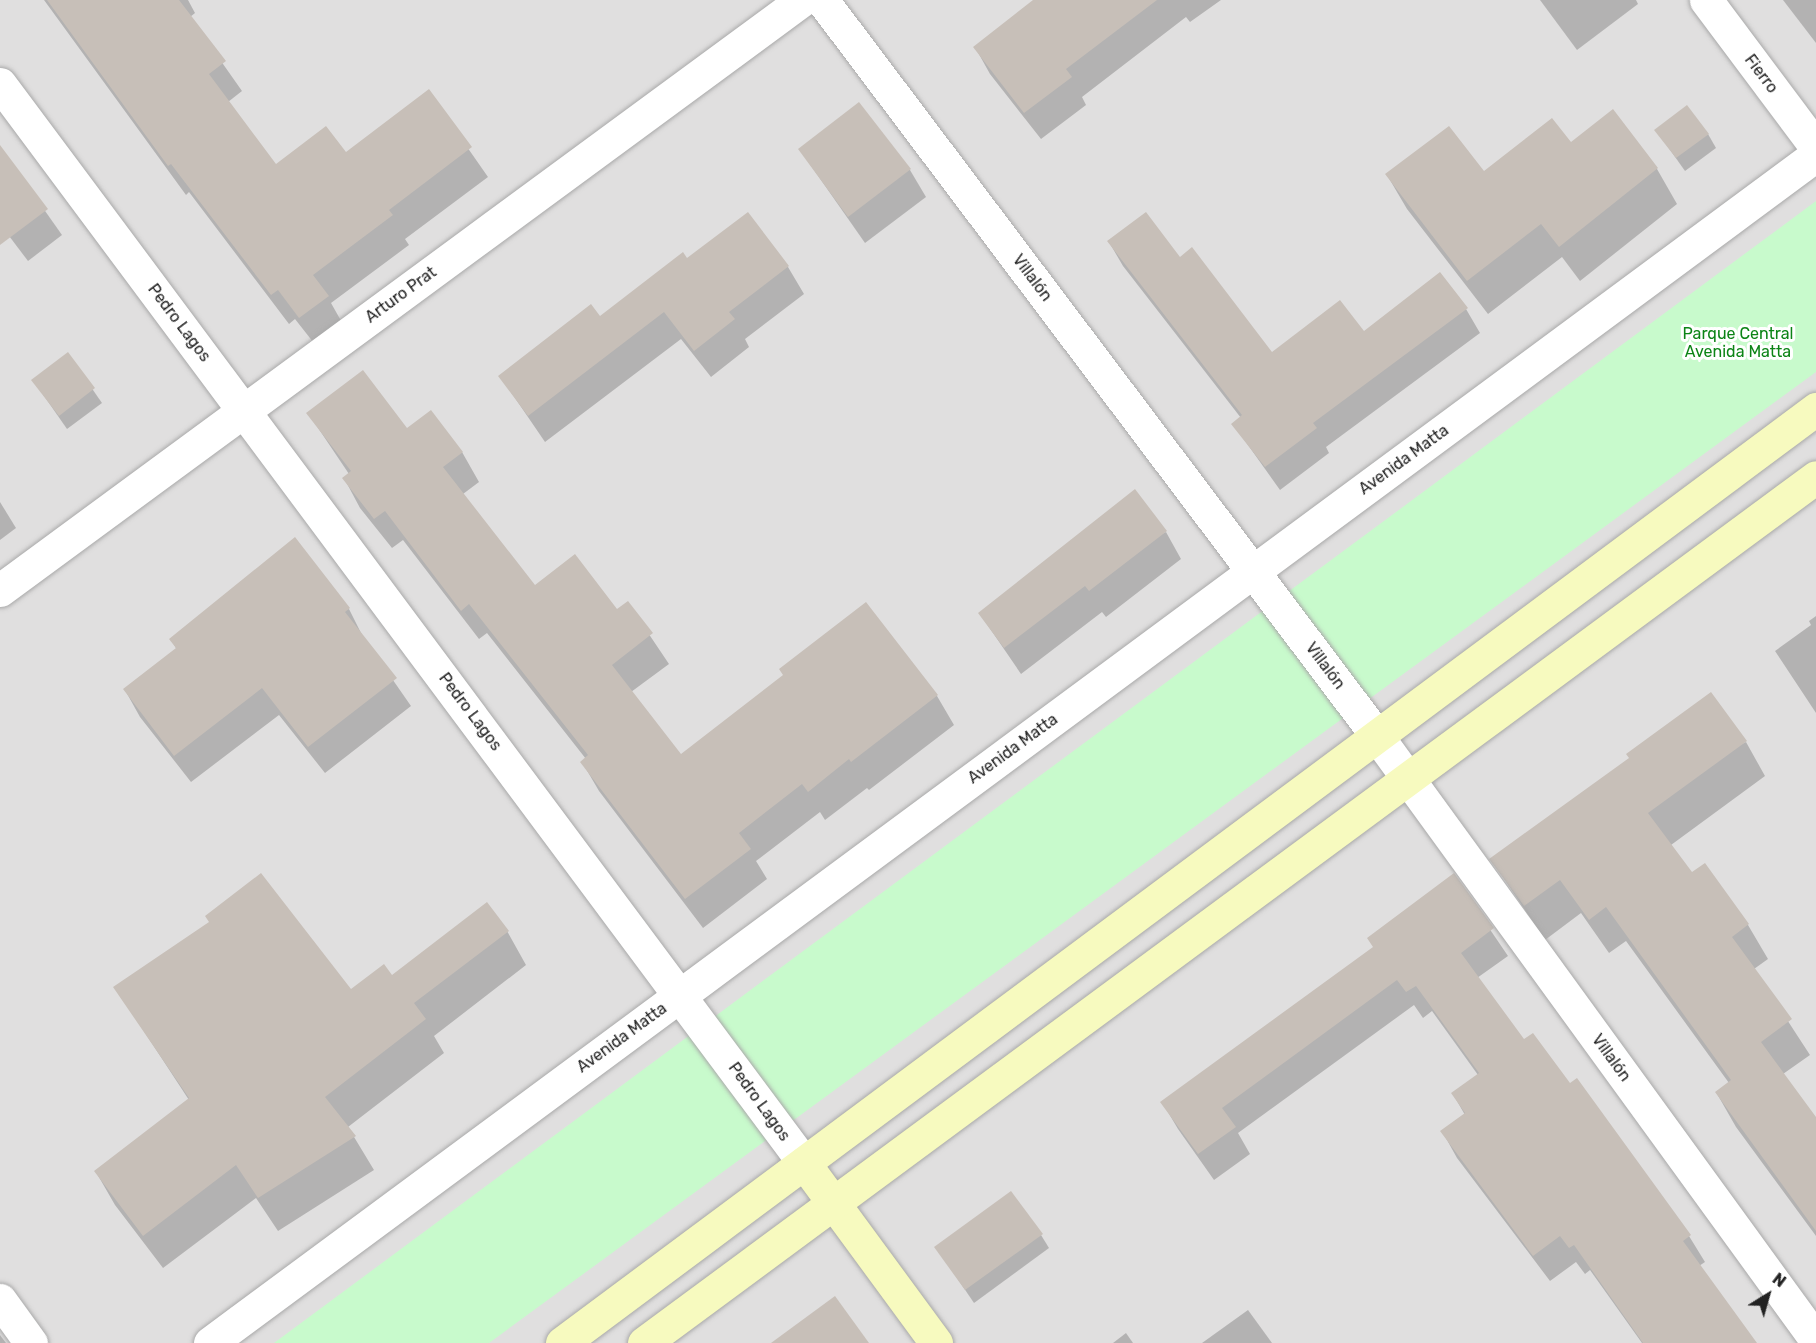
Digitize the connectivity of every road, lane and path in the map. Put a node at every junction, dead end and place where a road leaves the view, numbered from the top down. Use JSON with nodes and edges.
{"nodes":[{"id":1,"x":802,"y":0,"type":"edge"},
{"id":2,"x":822,"y":0,"type":"edge"},
{"id":3,"x":1706,"y":0,"type":"edge"},
{"id":4,"x":0,"y":84,"type":"edge"},
{"id":5,"x":1816,"y":147,"type":"edge"},
{"id":6,"x":1816,"y":155,"type":"edge"},
{"id":7,"x":1816,"y":409,"type":"edge"},
{"id":8,"x":244,"y":411,"type":"junction"},
{"id":9,"x":1816,"y":477,"type":"edge"},
{"id":10,"x":1254,"y":571,"type":"junction"},
{"id":11,"x":0,"y":590,"type":"edge"},
{"id":12,"x":1377,"y":736,"type":"junction"},
{"id":13,"x":1408,"y":779,"type":"junction"},
{"id":14,"x":681,"y":994,"type":"junction"},
{"id":15,"x":804,"y":1163,"type":"junction"},
{"id":16,"x":833,"y":1204,"type":"junction"},
{"id":17,"x":0,"y":1300,"type":"edge"},
{"id":18,"x":1816,"y":1340,"type":"edge"},
{"id":19,"x":31,"y":1343,"type":"edge"},
{"id":20,"x":210,"y":1343,"type":"edge"},
{"id":21,"x":562,"y":1343,"type":"edge"},
{"id":22,"x":644,"y":1343,"type":"edge"},
{"id":23,"x":936,"y":1343,"type":"edge"}],
"edges":[{"from":1,"to":8,"type":"street","name":"Arturo Prat"},
{"from":2,"to":10,"type":"street","name":"Villalón"},
{"from":3,"to":5,"type":"street","name":"Fierro"},
{"from":4,"to":8,"type":"street","name":"Pedro Lagos"},
{"from":6,"to":10,"type":"street","name":"Avenida Matta"},
{"from":7,"to":12,"type":"main road"},
{"from":8,"to":11,"type":"street","name":"Arturo Prat"},
{"from":8,"to":14,"type":"street","name":"Pedro Lagos"},
{"from":9,"to":13,"type":"main road"},
{"from":10,"to":12,"type":"street","name":"Villalón"},
{"from":10,"to":14,"type":"street","name":"Avenida Matta"},
{"from":12,"to":13,"type":"street","name":"Villalón"},
{"from":12,"to":15,"type":"main road"},
{"from":13,"to":16,"type":"main road"},
{"from":13,"to":18,"type":"street","name":"Villalón"},
{"from":14,"to":15,"type":"street","name":"Pedro Lagos"},
{"from":14,"to":20,"type":"street","name":"Avenida Matta"},
{"from":15,"to":16,"type":"main road","name":"Pedro Lagos"},
{"from":15,"to":21,"type":"main road"},
{"from":16,"to":22,"type":"main road"},
{"from":16,"to":23,"type":"main road","name":"Pedro Lagos"},
{"from":17,"to":19,"type":"street"}]}
